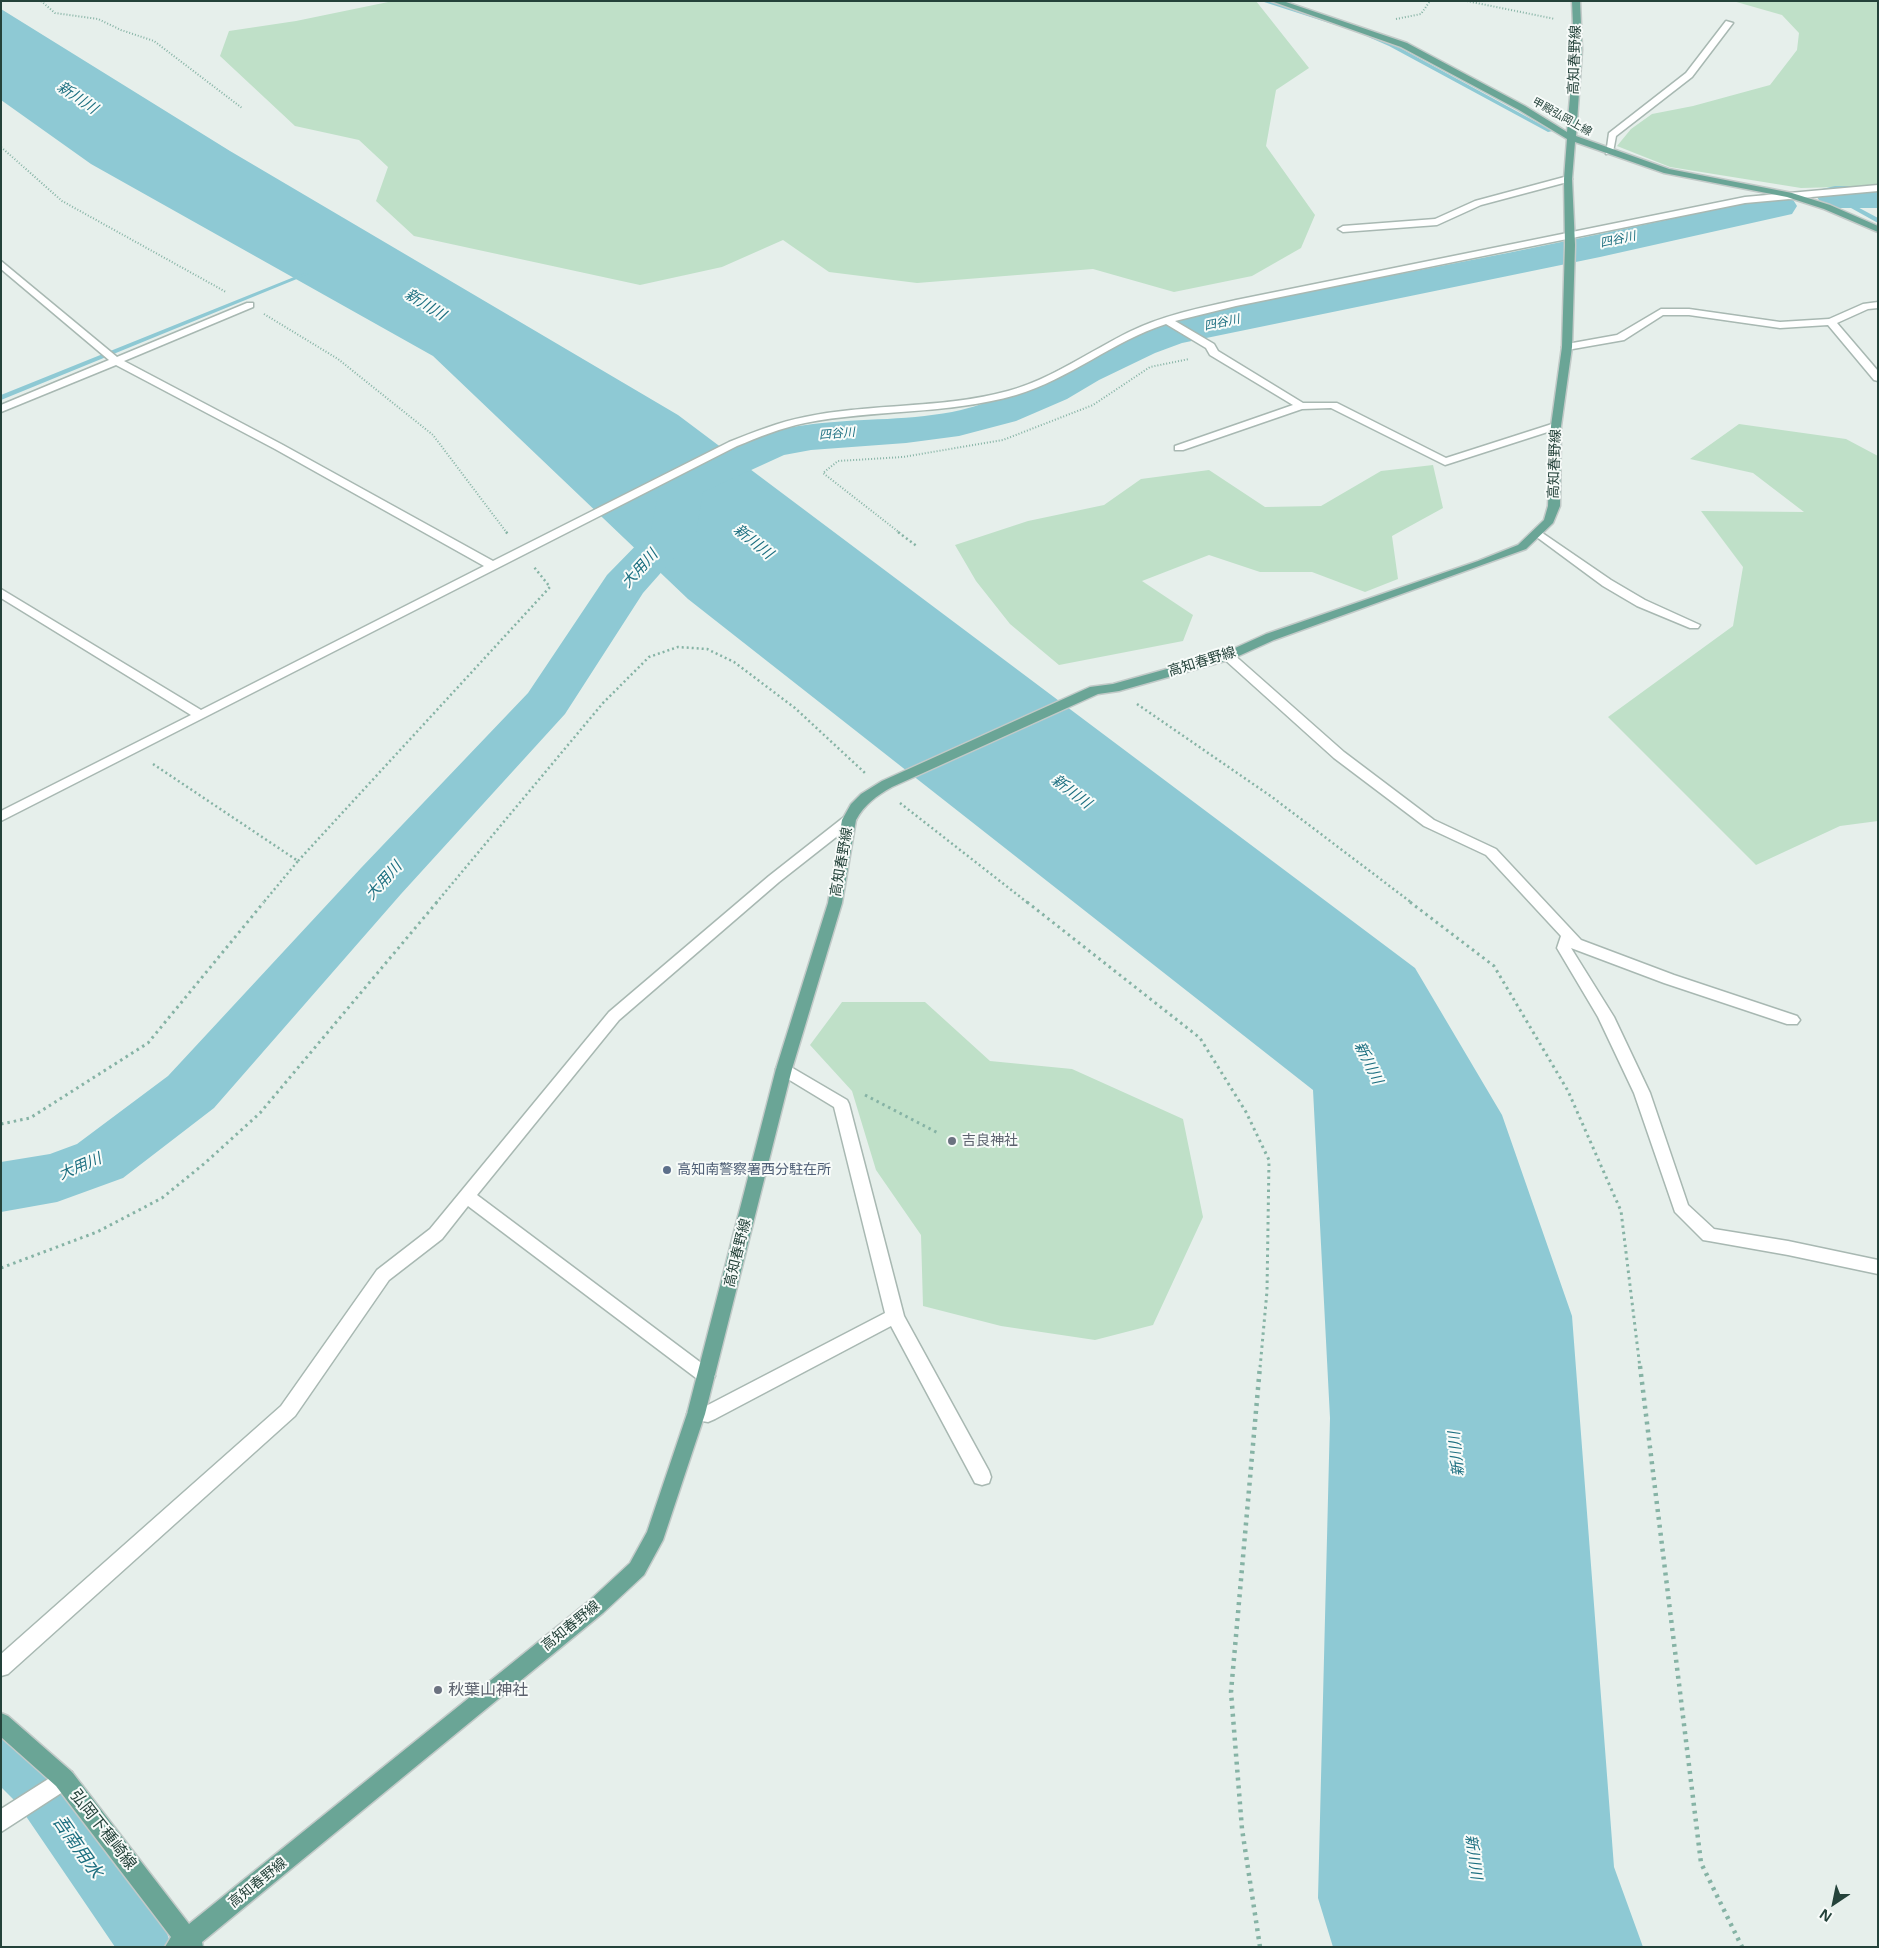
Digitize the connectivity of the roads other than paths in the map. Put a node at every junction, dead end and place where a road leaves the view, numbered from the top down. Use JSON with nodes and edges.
{"nodes":[{"id":1,"x":1275,"y":1,"type":"edge"},
{"id":2,"x":1576,"y":1,"type":"edge"},
{"id":3,"x":1729,"y":23,"type":"dead end"},
{"id":4,"x":1572,"y":138,"type":"junction"},
{"id":5,"x":1609,"y":152,"type":"junction"},
{"id":6,"x":1568,"y":179,"type":"junction"},
{"id":7,"x":1878,"y":188,"type":"edge"},
{"id":8,"x":1789,"y":196,"type":"junction"},
{"id":9,"x":1343,"y":229,"type":"dead end"},
{"id":10,"x":1878,"y":229,"type":"edge"},
{"id":11,"x":1570,"y":240,"type":"junction"},
{"id":12,"x":1,"y":264,"type":"edge"},
{"id":13,"x":1878,"y":305,"type":"edge"},
{"id":14,"x":250,"y":306,"type":"road end"},
{"id":15,"x":1167,"y":320,"type":"junction"},
{"id":16,"x":1831,"y":322,"type":"junction"},
{"id":17,"x":1567,"y":347,"type":"junction"},
{"id":18,"x":116,"y":361,"type":"junction"},
{"id":19,"x":1878,"y":378,"type":"edge"},
{"id":20,"x":1301,"y":406,"type":"junction"},
{"id":21,"x":1,"y":409,"type":"edge"},
{"id":22,"x":1556,"y":426,"type":"junction"},
{"id":23,"x":1179,"y":448,"type":"dead end"},
{"id":24,"x":1538,"y":533,"type":"junction"},
{"id":25,"x":493,"y":566,"type":"junction"},
{"id":26,"x":1,"y":593,"type":"edge"},
{"id":27,"x":1694,"y":625,"type":"dead end"},
{"id":28,"x":1228,"y":656,"type":"junction"},
{"id":29,"x":200,"y":715,"type":"junction"},
{"id":30,"x":1,"y":817,"type":"edge"},
{"id":31,"x":850,"y":820,"type":"junction"},
{"id":32,"x":1569,"y":935,"type":"junction"},
{"id":33,"x":1792,"y":1020,"type":"dead end"},
{"id":34,"x":784,"y":1069,"type":"junction"},
{"id":35,"x":466,"y":1196,"type":"junction"},
{"id":36,"x":1878,"y":1267,"type":"edge"},
{"id":37,"x":895,"y":1316,"type":"junction"},
{"id":38,"x":706,"y":1376,"type":"junction"},
{"id":39,"x":696,"y":1414,"type":"junction"},
{"id":40,"x":982,"y":1478,"type":"dead end"},
{"id":41,"x":1,"y":1667,"type":"edge"},
{"id":42,"x":1,"y":1723,"type":"edge"},
{"id":43,"x":58,"y":1784,"type":"junction"},
{"id":44,"x":1,"y":1822,"type":"edge"},
{"id":45,"x":186,"y":1944,"type":"edge"}],
"edges":[{"from":1,"to":4,"type":"main road","name":"甲殿弘岡上線"},
{"from":2,"to":4,"type":"main road","name":"高知春野線"},
{"from":3,"to":5,"type":"street"},
{"from":4,"to":5,"type":"main road","name":"甲殿弘岡上線"},
{"from":4,"to":6,"type":"main road","name":"高知春野線"},
{"from":5,"to":8,"type":"main road","name":"甲殿弘岡上線"},
{"from":6,"to":9,"type":"street"},
{"from":6,"to":11,"type":"main road","name":"高知春野線"},
{"from":7,"to":8,"type":"street"},
{"from":8,"to":10,"type":"main road","name":"甲殿弘岡上線"},
{"from":8,"to":11,"type":"street"},
{"from":11,"to":15,"type":"street"},
{"from":11,"to":17,"type":"main road","name":"高知春野線"},
{"from":12,"to":18,"type":"street"},
{"from":13,"to":16,"type":"street"},
{"from":14,"to":18,"type":"street"},
{"from":15,"to":20,"type":"street"},
{"from":15,"to":25,"type":"street"},
{"from":16,"to":17,"type":"street"},
{"from":16,"to":19,"type":"street"},
{"from":17,"to":22,"type":"main road","name":"高知春野線"},
{"from":18,"to":21,"type":"street"},
{"from":18,"to":25,"type":"street"},
{"from":20,"to":22,"type":"street"},
{"from":20,"to":23,"type":"street"},
{"from":22,"to":24,"type":"main road","name":"高知春野線"},
{"from":24,"to":27,"type":"street"},
{"from":24,"to":28,"type":"main road","name":"高知春野線"},
{"from":25,"to":29,"type":"street"},
{"from":26,"to":29,"type":"street"},
{"from":28,"to":31,"type":"main road","name":"高知春野線"},
{"from":28,"to":32,"type":"street"},
{"from":29,"to":30,"type":"street"},
{"from":31,"to":34,"type":"main road","name":"高知春野線"},
{"from":31,"to":35,"type":"street"},
{"from":32,"to":33,"type":"street"},
{"from":32,"to":36,"type":"street"},
{"from":34,"to":37,"type":"street"},
{"from":34,"to":38,"type":"main road","name":"高知春野線"},
{"from":35,"to":38,"type":"street"},
{"from":35,"to":41,"type":"street"},
{"from":37,"to":39,"type":"street"},
{"from":37,"to":40,"type":"street"},
{"from":38,"to":39,"type":"main road","name":"高知春野線"},
{"from":39,"to":45,"type":"main road","name":"高知春野線"},
{"from":42,"to":43,"type":"main road","name":"弘岡下種崎線"},
{"from":43,"to":44,"type":"street"},
{"from":43,"to":45,"type":"main road","name":"弘岡下種崎線"}]}
